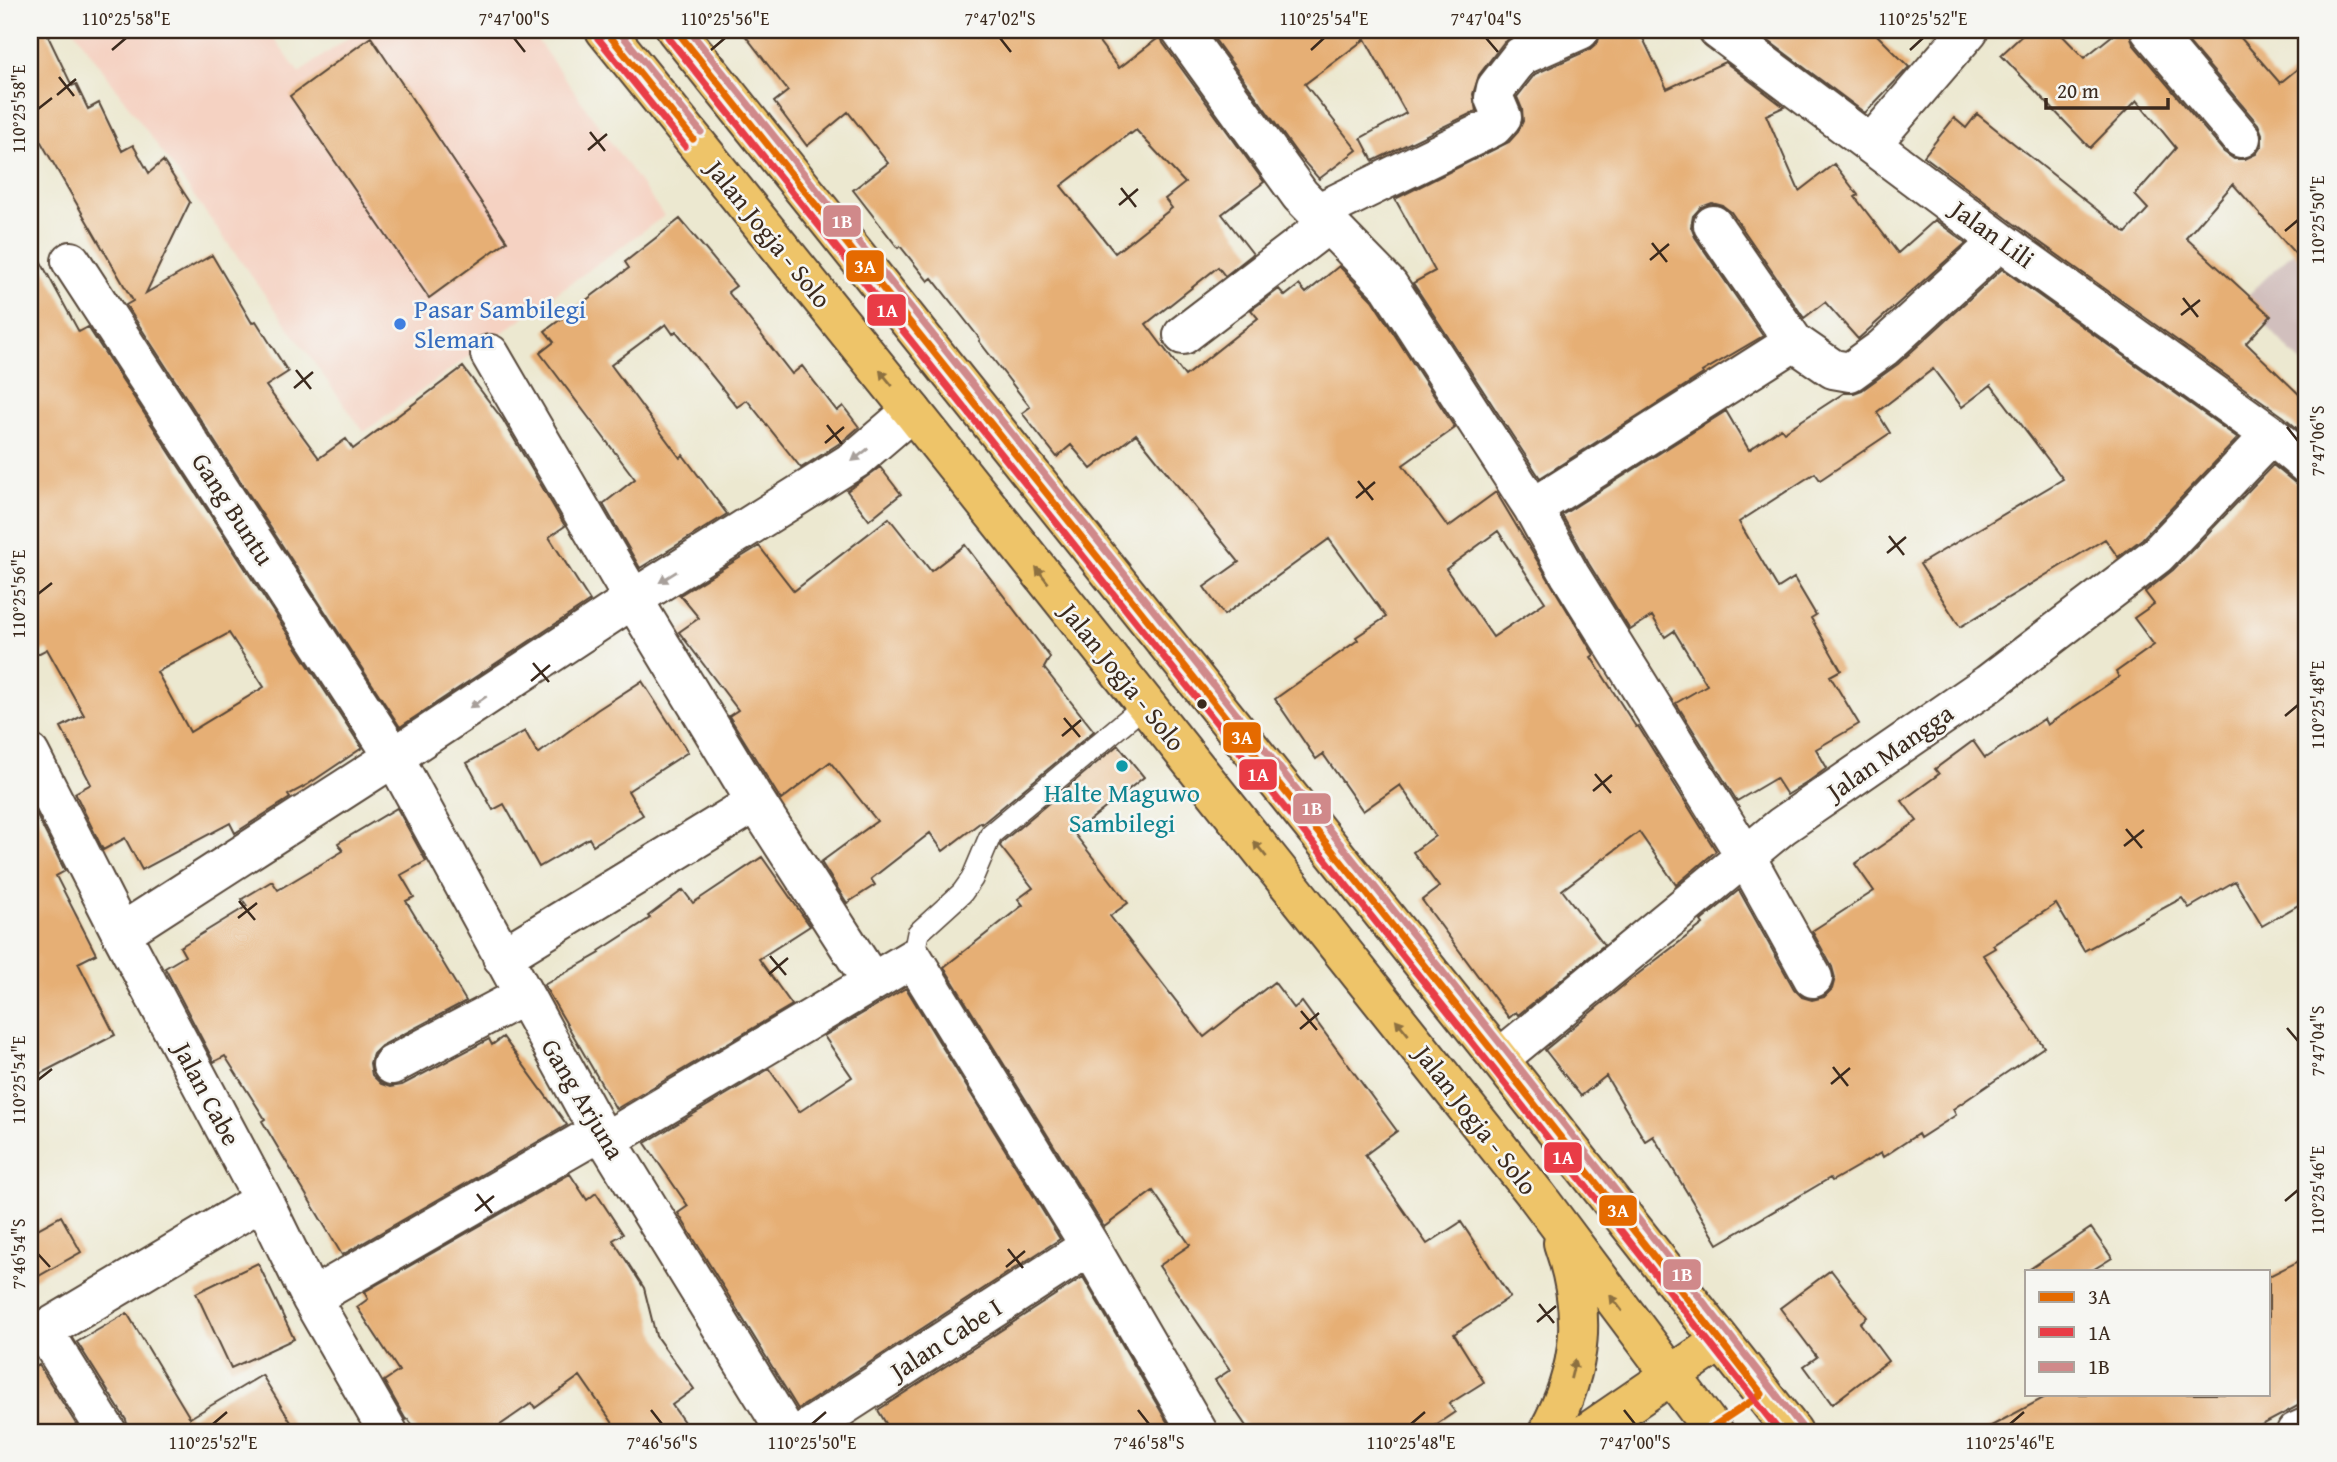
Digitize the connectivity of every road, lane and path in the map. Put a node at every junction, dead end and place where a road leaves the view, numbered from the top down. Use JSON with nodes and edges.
{"nodes":[{"id":1,"x":605,"y":30,"type":"edge"},
{"id":2,"x":676,"y":30,"type":"edge"},
{"id":3,"x":1181,"y":30,"type":"edge"},
{"id":4,"x":1580,"y":30,"type":"edge"},
{"id":5,"x":1718,"y":30,"type":"edge"},
{"id":6,"x":1969,"y":30,"type":"edge"},
{"id":7,"x":2150,"y":30,"type":"edge"},
{"id":8,"x":2241,"y":138,"type":"dead end"},
{"id":9,"x":1872,"y":143,"type":"junction"},
{"id":10,"x":1323,"y":218,"type":"junction"},
{"id":11,"x":1713,"y":225,"type":"dead end"},
{"id":12,"x":2000,"y":241,"type":"junction"},
{"id":13,"x":71,"y":261,"type":"dead end"},
{"id":14,"x":1183,"y":335,"type":"dead end"},
{"id":15,"x":1794,"y":342,"type":"junction"},
{"id":16,"x":490,"y":354,"type":"dead end"},
{"id":17,"x":912,"y":411,"type":"junction"},
{"id":18,"x":2271,"y":435,"type":"junction"},
{"id":19,"x":2307,"y":465,"type":"edge"},
{"id":20,"x":1532,"y":508,"type":"junction"},
{"id":21,"x":633,"y":599,"type":"junction"},
{"id":22,"x":1145,"y":705,"type":"junction"},
{"id":23,"x":30,"y":754,"type":"edge"},
{"id":24,"x":394,"y":757,"type":"junction"},
{"id":25,"x":756,"y":802,"type":"junction"},
{"id":26,"x":1746,"y":856,"type":"junction"},
{"id":27,"x":121,"y":933,"type":"junction"},
{"id":28,"x":502,"y":957,"type":"junction"},
{"id":29,"x":913,"y":958,"type":"junction"},
{"id":30,"x":1812,"y":978,"type":"dead end"},
{"id":31,"x":872,"y":982,"type":"junction"},
{"id":32,"x":523,"y":996,"type":"junction"},
{"id":33,"x":1499,"y":1059,"type":"junction"},
{"id":34,"x":392,"y":1065,"type":"dead end"},
{"id":35,"x":603,"y":1136,"type":"junction"},
{"id":36,"x":263,"y":1200,"type":"junction"},
{"id":37,"x":1550,"y":1216,"type":"junction"},
{"id":38,"x":1090,"y":1246,"type":"junction"},
{"id":39,"x":311,"y":1298,"type":"junction"},
{"id":40,"x":37,"y":1335,"type":"edge"},
{"id":41,"x":1721,"y":1341,"type":"junction"},
{"id":42,"x":1672,"y":1377,"type":"junction"},
{"id":43,"x":1762,"y":1394,"type":"junction"},
{"id":44,"x":2307,"y":1427,"type":"edge"},
{"id":45,"x":1711,"y":1431,"type":"edge"},
{"id":46,"x":107,"y":1432,"type":"edge"},
{"id":47,"x":388,"y":1432,"type":"edge"},
{"id":48,"x":786,"y":1432,"type":"edge"},
{"id":49,"x":803,"y":1432,"type":"edge"},
{"id":50,"x":1198,"y":1432,"type":"edge"},
{"id":51,"x":1548,"y":1432,"type":"edge"},
{"id":52,"x":1588,"y":1432,"type":"edge"},
{"id":53,"x":1793,"y":1432,"type":"edge"},
{"id":54,"x":2296,"y":1432,"type":"edge"}],
"edges":[{"from":17,"to":1,"type":"highway","name":"Jalan Jogja - Solo","one_way":true},
{"from":2,"to":33,"type":"highway","name":"Jalan Jogja - Solo"},
{"from":3,"to":10,"type":"street"},
{"from":4,"to":10,"type":"street"},
{"from":5,"to":9,"type":"street","name":"Jalan Lili"},
{"from":6,"to":9,"type":"street"},
{"from":7,"to":8,"type":"street"},
{"from":9,"to":12,"type":"street","name":"Jalan Lili"},
{"from":10,"to":14,"type":"street"},
{"from":10,"to":20,"type":"street"},
{"from":11,"to":15,"type":"street"},
{"from":12,"to":15,"type":"street"},
{"from":12,"to":18,"type":"street","name":"Jalan Lili"},
{"from":13,"to":24,"type":"street","name":"Gang Buntu"},
{"from":15,"to":20,"type":"street"},
{"from":16,"to":21,"type":"street"},
{"from":17,"to":21,"type":"street","one_way":true},
{"from":22,"to":17,"type":"highway","name":"Jalan Jogja - Solo","one_way":true},
{"from":18,"to":19,"type":"street","name":"Jalan Lili"},
{"from":18,"to":26,"type":"street","name":"Jalan Mangga"},
{"from":20,"to":26,"type":"street"},
{"from":21,"to":24,"type":"street","one_way":true},
{"from":21,"to":25,"type":"street"},
{"from":22,"to":29,"type":"lane"},
{"from":37,"to":22,"type":"highway","name":"Jalan Jogja - Solo","one_way":true},
{"from":23,"to":27,"type":"street","name":"Jalan Cabe"},
{"from":24,"to":27,"type":"street"},
{"from":24,"to":28,"type":"street","name":"Gang Arjuna"},
{"from":25,"to":28,"type":"street"},
{"from":25,"to":31,"type":"street"},
{"from":26,"to":30,"type":"street"},
{"from":26,"to":33,"type":"street","name":"Jalan Mangga"},
{"from":27,"to":36,"type":"street","name":"Jalan Cabe"},
{"from":28,"to":32,"type":"street","name":"Gang Arjuna"},
{"from":29,"to":31,"type":"street"},
{"from":29,"to":38,"type":"street"},
{"from":31,"to":35,"type":"street"},
{"from":32,"to":34,"type":"street"},
{"from":32,"to":35,"type":"street","name":"Gang Arjuna"},
{"from":33,"to":41,"type":"highway","name":"Jalan Jogja - Solo"},
{"from":35,"to":39,"type":"street"},
{"from":35,"to":48,"type":"street","name":"Gang Arjuna"},
{"from":36,"to":39,"type":"street","name":"Jalan Cabe"},
{"from":36,"to":40,"type":"street"},
{"from":42,"to":37,"type":"highway","name":"Jalan Jogja - Solo","one_way":true},
{"from":51,"to":37,"type":"highway","one_way":true},
{"from":38,"to":49,"type":"street","name":"Jalan Cabe I"},
{"from":38,"to":50,"type":"street"},
{"from":39,"to":47,"type":"street","name":"Jalan Cabe"},
{"from":40,"to":46,"type":"street"},
{"from":41,"to":42,"type":"highway"},
{"from":41,"to":43,"type":"highway","name":"Jalan Jogja - Solo"},
{"from":42,"to":45,"type":"highway","name":"Jalan Jogja - Solo"},
{"from":42,"to":52,"type":"highway"},
{"from":43,"to":45,"type":"highway"},
{"from":43,"to":53,"type":"highway","name":"Jalan Jogja - Solo"},
{"from":44,"to":54,"type":"street"}]}
